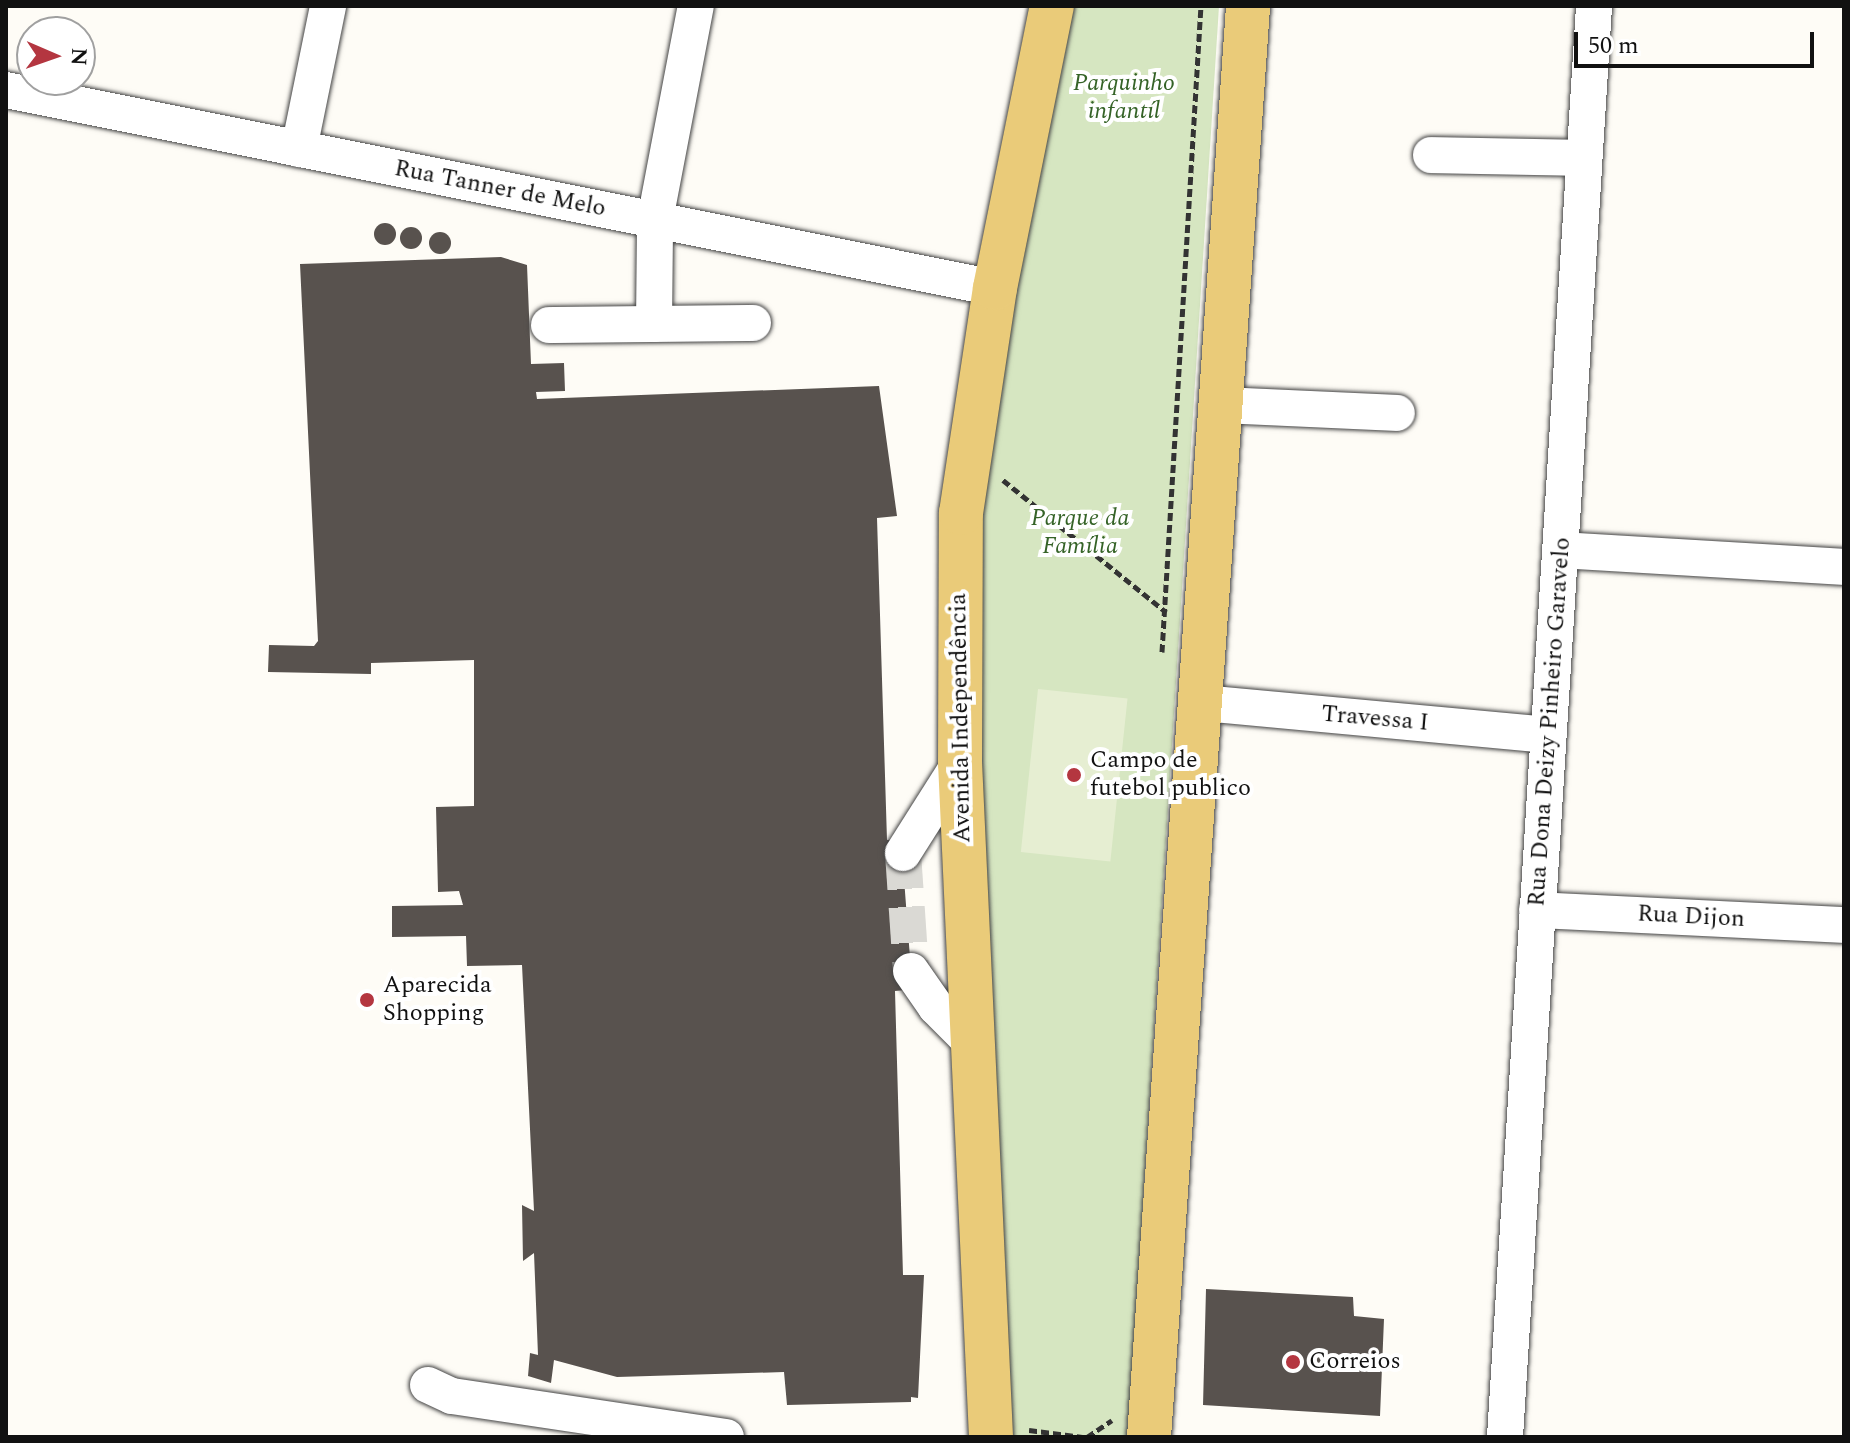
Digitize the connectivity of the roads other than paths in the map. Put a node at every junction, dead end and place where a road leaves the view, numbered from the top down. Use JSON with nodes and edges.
{"nodes":[{"id":1,"x":328,"y":6,"type":"edge"},
{"id":2,"x":696,"y":6,"type":"edge"},
{"id":3,"x":1052,"y":6,"type":"edge"},
{"id":4,"x":1248,"y":6,"type":"edge"},
{"id":5,"x":1594,"y":6,"type":"edge"},
{"id":6,"x":6,"y":90,"type":"edge"},
{"id":7,"x":299,"y":149,"type":"junction"},
{"id":8,"x":1431,"y":155,"type":"dead end"},
{"id":9,"x":1584,"y":158,"type":"junction"},
{"id":10,"x":655,"y":220,"type":"junction"},
{"id":11,"x":995,"y":288,"type":"junction"},
{"id":12,"x":753,"y":323,"type":"dead end"},
{"id":13,"x":654,"y":324,"type":"junction"},
{"id":14,"x":549,"y":325,"type":"dead end"},
{"id":15,"x":1223,"y":405,"type":"junction"},
{"id":16,"x":1397,"y":413,"type":"dead end"},
{"id":17,"x":1561,"y":550,"type":"junction"},
{"id":18,"x":1844,"y":567,"type":"edge"},
{"id":19,"x":1203,"y":703,"type":"junction"},
{"id":20,"x":1547,"y":735,"type":"junction"},
{"id":21,"x":960,"y":763,"type":"junction"},
{"id":22,"x":903,"y":853,"type":"tunnel mouth"},
{"id":23,"x":1537,"y":910,"type":"junction"},
{"id":24,"x":1844,"y":925,"type":"edge"},
{"id":25,"x":911,"y":971,"type":"tunnel mouth"},
{"id":26,"x":971,"y":1042,"type":"junction"},
{"id":27,"x":428,"y":1385,"type":"dead end"},
{"id":28,"x":1007,"y":1429,"type":"edge"},
{"id":29,"x":689,"y":1434,"type":"edge"},
{"id":30,"x":726,"y":1437,"type":"edge"},
{"id":31,"x":1149,"y":1437,"type":"edge"},
{"id":32,"x":1505,"y":1437,"type":"edge"}],
"edges":[{"from":1,"to":7,"type":"street"},
{"from":2,"to":10,"type":"street"},
{"from":3,"to":11,"type":"main road","name":"Avenida Independência"},
{"from":4,"to":15,"type":"main road"},
{"from":5,"to":9,"type":"street","name":"Rua Dona Deizy Pinheiro Garavelo"},
{"from":6,"to":7,"type":"street","name":"Rua Tanner de Melo"},
{"from":7,"to":10,"type":"street","name":"Rua Tanner de Melo"},
{"from":8,"to":9,"type":"street"},
{"from":9,"to":17,"type":"street","name":"Rua Dona Deizy Pinheiro Garavelo"},
{"from":10,"to":11,"type":"street","name":"Rua Tanner de Melo"},
{"from":10,"to":13,"type":"street"},
{"from":11,"to":21,"type":"main road","name":"Avenida Independência"},
{"from":12,"to":13,"type":"street"},
{"from":13,"to":14,"type":"street"},
{"from":15,"to":16,"type":"street"},
{"from":15,"to":19,"type":"main road"},
{"from":17,"to":18,"type":"street"},
{"from":17,"to":20,"type":"street","name":"Rua Dona Deizy Pinheiro Garavelo"},
{"from":19,"to":20,"type":"street","name":"Travessa I"},
{"from":19,"to":31,"type":"main road"},
{"from":20,"to":23,"type":"street","name":"Rua Dona Deizy Pinheiro Garavelo"},
{"from":21,"to":22,"type":"street"},
{"from":21,"to":26,"type":"main road","name":"Avenida Independência"},
{"from":23,"to":24,"type":"street","name":"Rua Dijon"},
{"from":23,"to":32,"type":"street","name":"Rua Dona Deizy Pinheiro Garavelo"},
{"from":25,"to":26,"type":"street"},
{"from":26,"to":28,"type":"main road","name":"Avenida Independência"},
{"from":27,"to":29,"type":"street"},
{"from":29,"to":30,"type":"street"}]}
